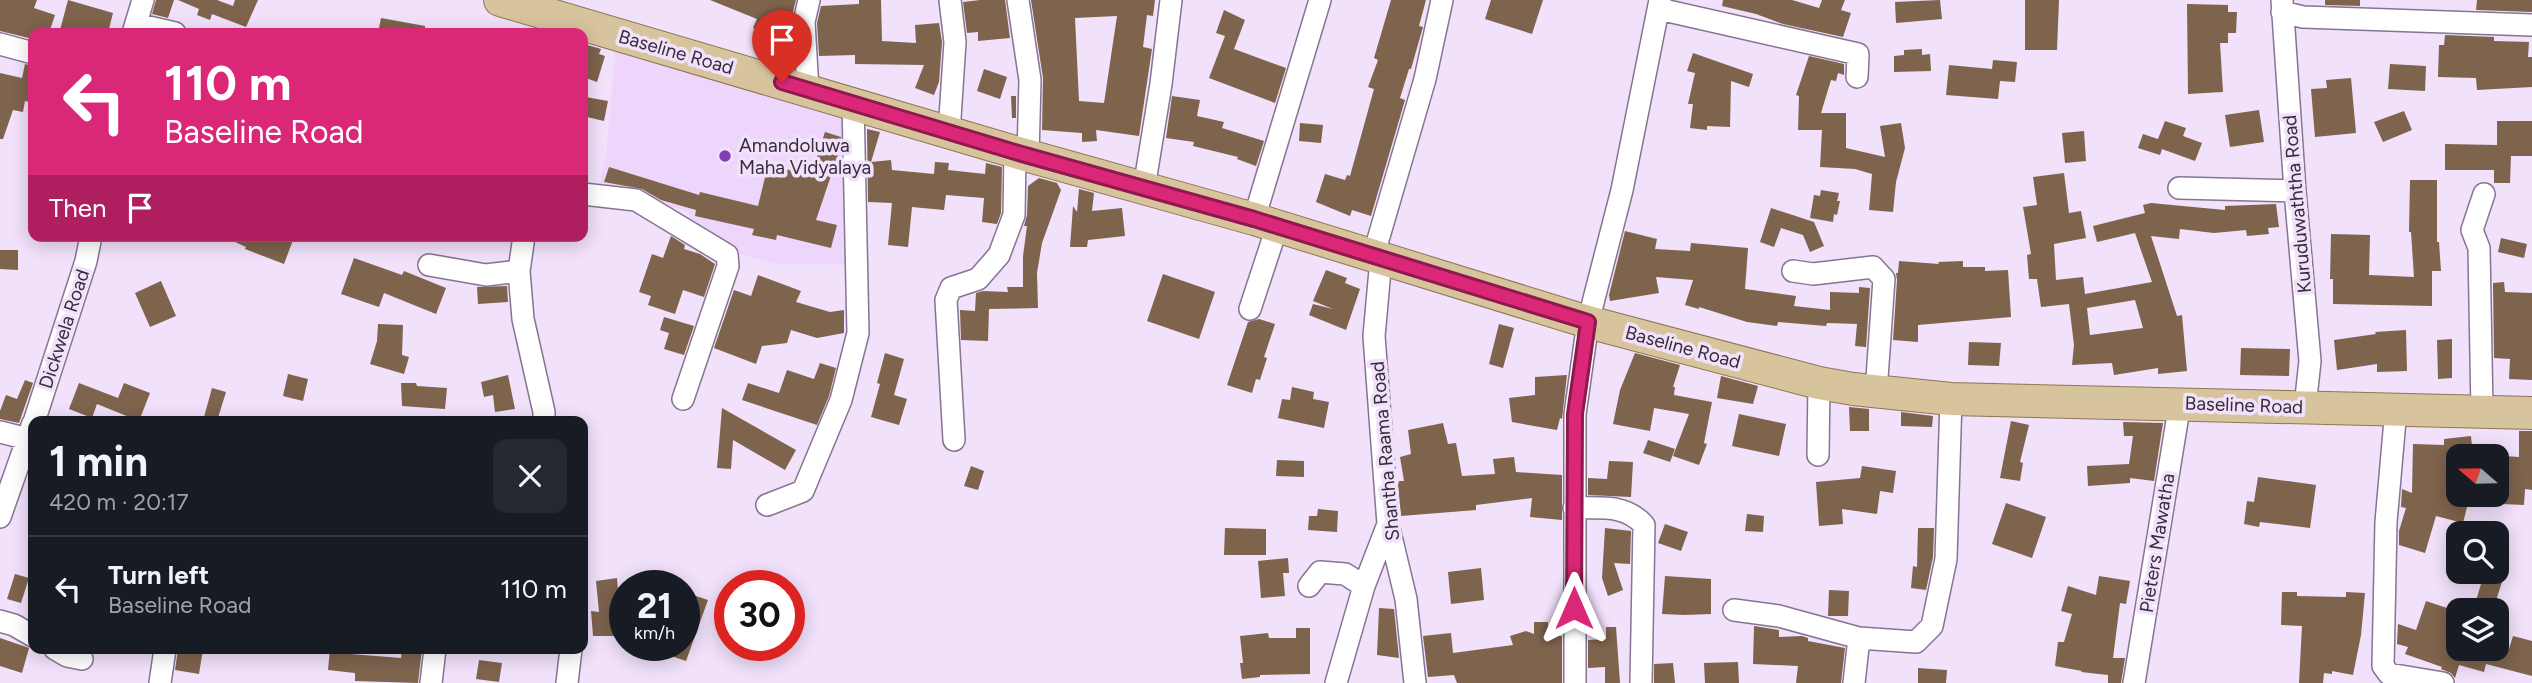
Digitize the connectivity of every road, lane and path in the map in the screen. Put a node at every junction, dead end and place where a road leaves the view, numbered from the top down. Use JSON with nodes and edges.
{"nodes":[{"id":1,"x":143,"y":0,"type":"edge"},
{"id":2,"x":500,"y":0,"type":"edge"},
{"id":3,"x":809,"y":0,"type":"edge"},
{"id":4,"x":950,"y":0,"type":"edge"},
{"id":5,"x":1018,"y":0,"type":"edge"},
{"id":6,"x":1171,"y":0,"type":"edge"},
{"id":7,"x":1320,"y":0,"type":"edge"},
{"id":8,"x":1442,"y":0,"type":"edge"},
{"id":9,"x":1659,"y":5,"type":"edge"},
{"id":10,"x":2282,"y":6,"type":"edge"},
{"id":11,"x":2532,"y":24,"type":"edge"},
{"id":12,"x":552,"y":25,"type":"edge"},
{"id":13,"x":134,"y":28,"type":"edge"},
{"id":14,"x":588,"y":34,"type":"edge"},
{"id":15,"x":0,"y":44,"type":"edge"},
{"id":16,"x":28,"y":52,"type":"edge"},
{"id":17,"x":1857,"y":77,"type":"dead end"},
{"id":18,"x":808,"y":90,"type":"junction"},
{"id":19,"x":853,"y":103,"type":"junction"},
{"id":20,"x":949,"y":133,"type":"junction"},
{"id":21,"x":1021,"y":154,"type":"junction"},
{"id":22,"x":1144,"y":188,"type":"junction"},
{"id":23,"x":2179,"y":188,"type":"dead end"},
{"id":24,"x":2295,"y":191,"type":"junction"},
{"id":25,"x":2484,"y":194,"type":"dead end"},
{"id":26,"x":588,"y":195,"type":"edge"},
{"id":27,"x":1266,"y":223,"type":"junction"},
{"id":28,"x":90,"y":242,"type":"edge"},
{"id":29,"x":523,"y":242,"type":"edge"},
{"id":30,"x":1377,"y":258,"type":"junction"},
{"id":31,"x":429,"y":265,"type":"dead end"},
{"id":32,"x":519,"y":271,"type":"junction"},
{"id":33,"x":1793,"y":271,"type":"dead end"},
{"id":34,"x":1250,"y":309,"type":"dead end"},
{"id":35,"x":1588,"y":322,"type":"junction"},
{"id":36,"x":1819,"y":383,"type":"junction"},
{"id":37,"x":1876,"y":392,"type":"junction"},
{"id":38,"x":1951,"y":398,"type":"junction"},
{"id":39,"x":683,"y":399,"type":"dead end"},
{"id":40,"x":2180,"y":403,"type":"junction"},
{"id":41,"x":2305,"y":407,"type":"junction"},
{"id":42,"x":2396,"y":409,"type":"junction"},
{"id":43,"x":2482,"y":411,"type":"junction"},
{"id":44,"x":2532,"y":413,"type":"edge"},
{"id":45,"x":36,"y":416,"type":"edge"},
{"id":46,"x":544,"y":416,"type":"edge"},
{"id":47,"x":28,"y":429,"type":"edge"},
{"id":48,"x":0,"y":432,"type":"edge"},
{"id":49,"x":28,"y":440,"type":"edge"},
{"id":50,"x":954,"y":440,"type":"dead end"},
{"id":51,"x":1818,"y":455,"type":"dead end"},
{"id":52,"x":767,"y":505,"type":"dead end"},
{"id":53,"x":1574,"y":508,"type":"junction"},
{"id":54,"x":0,"y":517,"type":"edge"},
{"id":55,"x":1388,"y":524,"type":"junction"},
{"id":56,"x":1309,"y":586,"type":"dead end"},
{"id":57,"x":1364,"y":586,"type":"junction"},
{"id":58,"x":1734,"y":610,"type":"dead end"},
{"id":59,"x":0,"y":621,"type":"edge"},
{"id":60,"x":28,"y":633,"type":"edge"},
{"id":61,"x":1860,"y":638,"type":"junction"},
{"id":62,"x":64,"y":654,"type":"edge"},
{"id":63,"x":164,"y":654,"type":"edge"},
{"id":64,"x":434,"y":654,"type":"edge"},
{"id":65,"x":570,"y":654,"type":"edge"},
{"id":66,"x":82,"y":659,"type":"dead end"},
{"id":67,"x":160,"y":683,"type":"edge"},
{"id":68,"x":431,"y":683,"type":"edge"},
{"id":69,"x":567,"y":683,"type":"edge"},
{"id":70,"x":1336,"y":683,"type":"edge"},
{"id":71,"x":1415,"y":683,"type":"edge"},
{"id":72,"x":1575,"y":683,"type":"edge"},
{"id":73,"x":1641,"y":683,"type":"edge"},
{"id":74,"x":1854,"y":683,"type":"edge"},
{"id":75,"x":2134,"y":683,"type":"edge"},
{"id":76,"x":2443,"y":683,"type":"edge"}],
"edges":[{"from":1,"to":13,"type":"street"},
{"from":2,"to":12,"type":"main road","name":"Baseline Road"},
{"from":3,"to":18,"type":"street"},
{"from":4,"to":20,"type":"street"},
{"from":5,"to":21,"type":"street"},
{"from":6,"to":22,"type":"street"},
{"from":7,"to":27,"type":"street"},
{"from":8,"to":30,"type":"street","name":"Shantha Raama Road"},
{"from":9,"to":17,"type":"street"},
{"from":9,"to":35,"type":"street"},
{"from":10,"to":11,"type":"street"},
{"from":10,"to":24,"type":"street","name":"Kuruduwaththa Road"},
{"from":14,"to":18,"type":"main road","name":"Baseline Road"},
{"from":15,"to":16,"type":"street"},
{"from":18,"to":19,"type":"main road","name":"Baseline Road"},
{"from":19,"to":20,"type":"main road","name":"Baseline Road"},
{"from":19,"to":52,"type":"street"},
{"from":20,"to":21,"type":"main road","name":"Baseline Road"},
{"from":21,"to":22,"type":"main road","name":"Baseline Road"},
{"from":21,"to":50,"type":"street"},
{"from":22,"to":27,"type":"main road","name":"Baseline Road"},
{"from":23,"to":24,"type":"street"},
{"from":24,"to":41,"type":"street","name":"Kuruduwaththa Road"},
{"from":25,"to":43,"type":"street"},
{"from":26,"to":39,"type":"street"},
{"from":27,"to":30,"type":"main road","name":"Baseline Road"},
{"from":27,"to":34,"type":"street"},
{"from":28,"to":45,"type":"street","name":"Dickwela Road"},
{"from":29,"to":32,"type":"street"},
{"from":30,"to":35,"type":"main road","name":"Baseline Road"},
{"from":30,"to":55,"type":"street","name":"Shantha Raama Road"},
{"from":31,"to":32,"type":"street"},
{"from":32,"to":46,"type":"street"},
{"from":33,"to":37,"type":"street"},
{"from":35,"to":36,"type":"main road","name":"Baseline Road"},
{"from":35,"to":53,"type":"street"},
{"from":36,"to":37,"type":"main road","name":"Baseline Road"},
{"from":36,"to":51,"type":"street"},
{"from":37,"to":38,"type":"main road","name":"Baseline Road"},
{"from":38,"to":40,"type":"main road","name":"Baseline Road"},
{"from":38,"to":61,"type":"street"},
{"from":40,"to":41,"type":"main road","name":"Baseline Road"},
{"from":40,"to":75,"type":"street","name":"Pieters Mawatha"},
{"from":41,"to":42,"type":"main road","name":"Baseline Road"},
{"from":42,"to":43,"type":"main road","name":"Baseline Road"},
{"from":42,"to":76,"type":"street"},
{"from":43,"to":44,"type":"main road","name":"Baseline Road"},
{"from":47,"to":48,"type":"street"},
{"from":49,"to":54,"type":"street","name":"Dickwela Road"},
{"from":53,"to":72,"type":"street"},
{"from":53,"to":73,"type":"street"},
{"from":55,"to":57,"type":"street"},
{"from":55,"to":71,"type":"street","name":"Shantha Raama Road"},
{"from":56,"to":57,"type":"street"},
{"from":57,"to":70,"type":"street"},
{"from":58,"to":61,"type":"street"},
{"from":59,"to":60,"type":"street"},
{"from":61,"to":74,"type":"street"},
{"from":62,"to":66,"type":"street"},
{"from":63,"to":67,"type":"street"},
{"from":64,"to":68,"type":"street"},
{"from":65,"to":69,"type":"street"}]}
